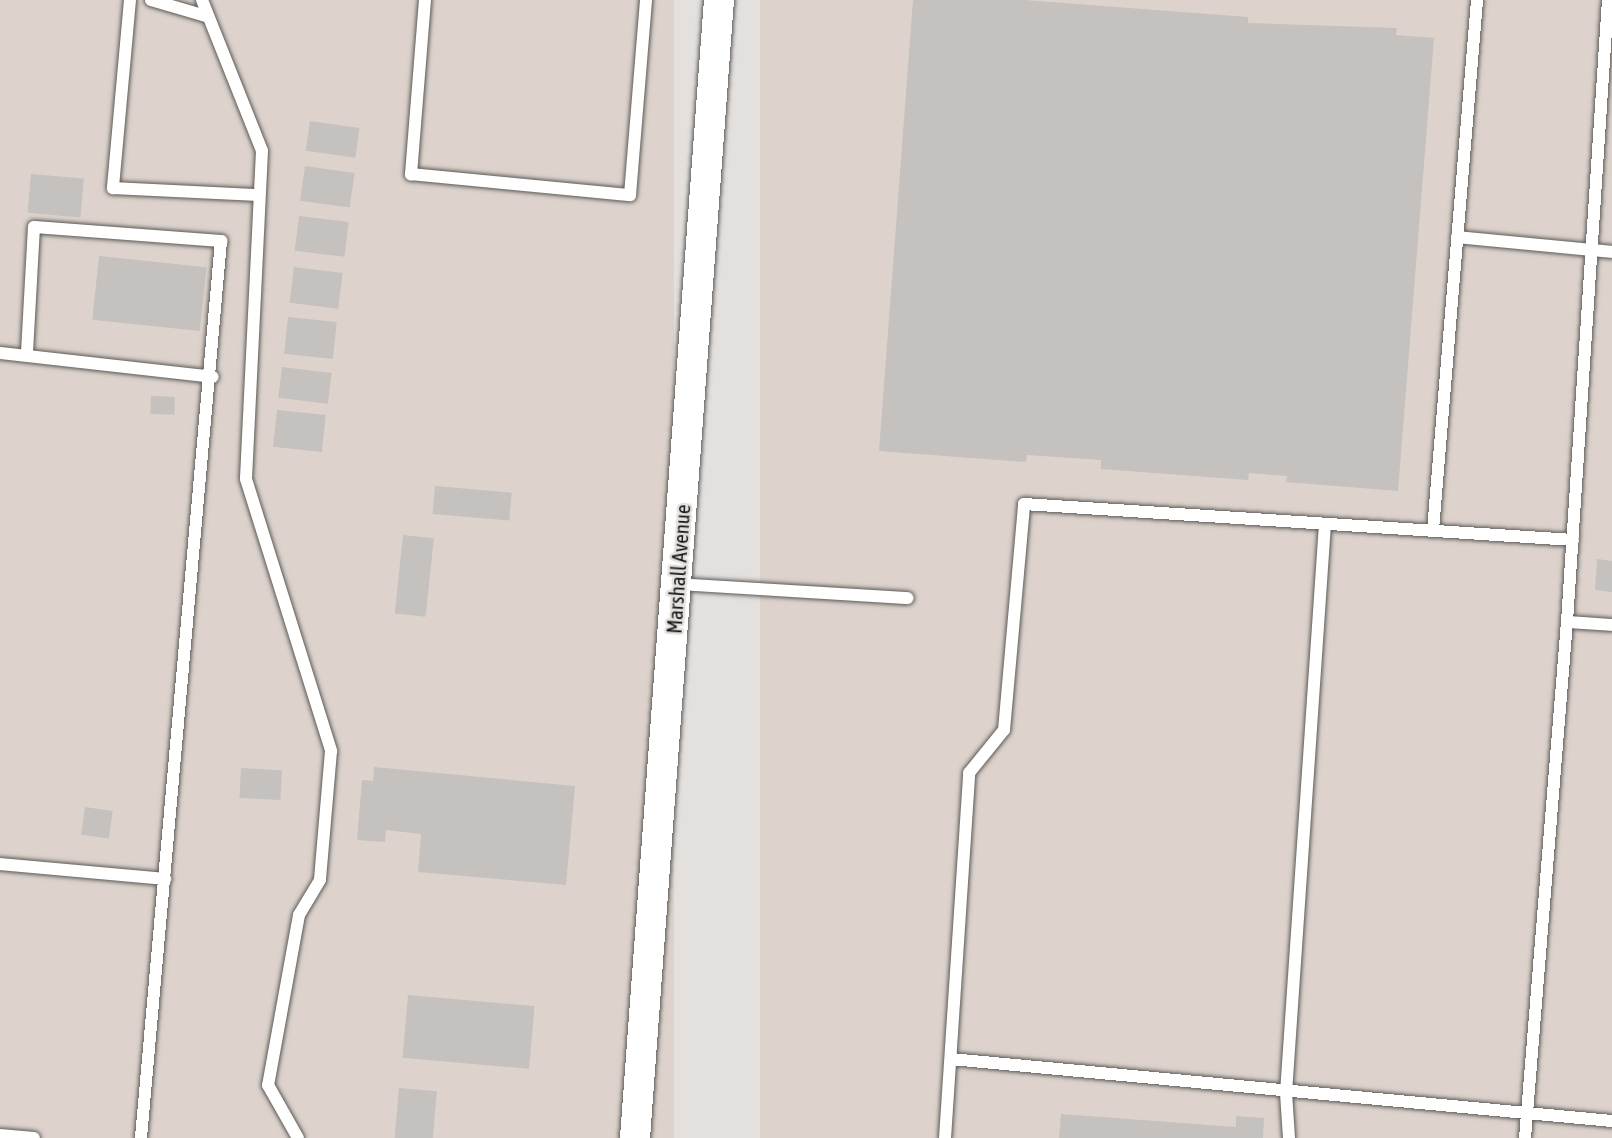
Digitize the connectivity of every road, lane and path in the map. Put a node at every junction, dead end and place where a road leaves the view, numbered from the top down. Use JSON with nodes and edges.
{"nodes":[{"id":1,"x":130,"y":0,"type":"edge"},
{"id":2,"x":151,"y":0,"type":"edge"},
{"id":3,"x":202,"y":0,"type":"edge"},
{"id":4,"x":425,"y":0,"type":"edge"},
{"id":5,"x":646,"y":0,"type":"edge"},
{"id":6,"x":719,"y":0,"type":"edge"},
{"id":7,"x":1477,"y":0,"type":"edge"},
{"id":8,"x":1608,"y":0,"type":"edge"},
{"id":9,"x":206,"y":16,"type":"junction"},
{"id":10,"x":258,"y":195,"type":"junction"},
{"id":11,"x":1457,"y":237,"type":"junction"},
{"id":12,"x":1593,"y":250,"type":"junction"},
{"id":13,"x":1612,"y":252,"type":"edge"},
{"id":14,"x":27,"y":352,"type":"junction"},
{"id":15,"x":0,"y":353,"type":"edge"},
{"id":16,"x":213,"y":377,"type":"junction"},
{"id":17,"x":1325,"y":524,"type":"junction"},
{"id":18,"x":1433,"y":530,"type":"junction"},
{"id":19,"x":1573,"y":540,"type":"junction"},
{"id":20,"x":677,"y":584,"type":"junction"},
{"id":21,"x":908,"y":598,"type":"dead end"},
{"id":22,"x":1567,"y":622,"type":"junction"},
{"id":23,"x":1612,"y":625,"type":"edge"},
{"id":24,"x":0,"y":864,"type":"edge"},
{"id":25,"x":165,"y":879,"type":"junction"},
{"id":26,"x":950,"y":1059,"type":"junction"},
{"id":27,"x":1286,"y":1093,"type":"junction"},
{"id":28,"x":1527,"y":1115,"type":"junction"},
{"id":29,"x":1612,"y":1122,"type":"edge"},
{"id":30,"x":0,"y":1135,"type":"edge"},
{"id":31,"x":34,"y":1138,"type":"edge"},
{"id":32,"x":141,"y":1138,"type":"edge"},
{"id":33,"x":298,"y":1138,"type":"edge"},
{"id":34,"x":635,"y":1138,"type":"edge"},
{"id":35,"x":945,"y":1138,"type":"edge"},
{"id":36,"x":1289,"y":1138,"type":"edge"},
{"id":37,"x":1525,"y":1138,"type":"edge"}],
"edges":[{"from":1,"to":10,"type":"lane"},
{"from":2,"to":9,"type":"lane"},
{"from":3,"to":9,"type":"lane"},
{"from":4,"to":5,"type":"lane"},
{"from":6,"to":20,"type":"street","name":"Marshall Avenue"},
{"from":7,"to":11,"type":"lane"},
{"from":8,"to":12,"type":"lane"},
{"from":9,"to":10,"type":"lane"},
{"from":10,"to":33,"type":"lane"},
{"from":11,"to":12,"type":"lane"},
{"from":11,"to":18,"type":"lane"},
{"from":12,"to":13,"type":"lane"},
{"from":12,"to":19,"type":"lane"},
{"from":14,"to":15,"type":"lane"},
{"from":14,"to":16,"type":"lane"},
{"from":14,"to":16,"type":"lane"},
{"from":16,"to":25,"type":"lane"},
{"from":17,"to":18,"type":"lane"},
{"from":17,"to":26,"type":"lane"},
{"from":17,"to":27,"type":"lane"},
{"from":18,"to":19,"type":"lane"},
{"from":19,"to":22,"type":"lane"},
{"from":20,"to":21,"type":"lane"},
{"from":20,"to":34,"type":"street","name":"Marshall Avenue"},
{"from":22,"to":23,"type":"lane"},
{"from":22,"to":28,"type":"lane"},
{"from":24,"to":25,"type":"lane"},
{"from":25,"to":32,"type":"lane"},
{"from":26,"to":27,"type":"lane"},
{"from":26,"to":35,"type":"lane"},
{"from":27,"to":28,"type":"lane"},
{"from":27,"to":36,"type":"lane"},
{"from":28,"to":29,"type":"lane"},
{"from":28,"to":37,"type":"lane"},
{"from":30,"to":31,"type":"lane"}]}
